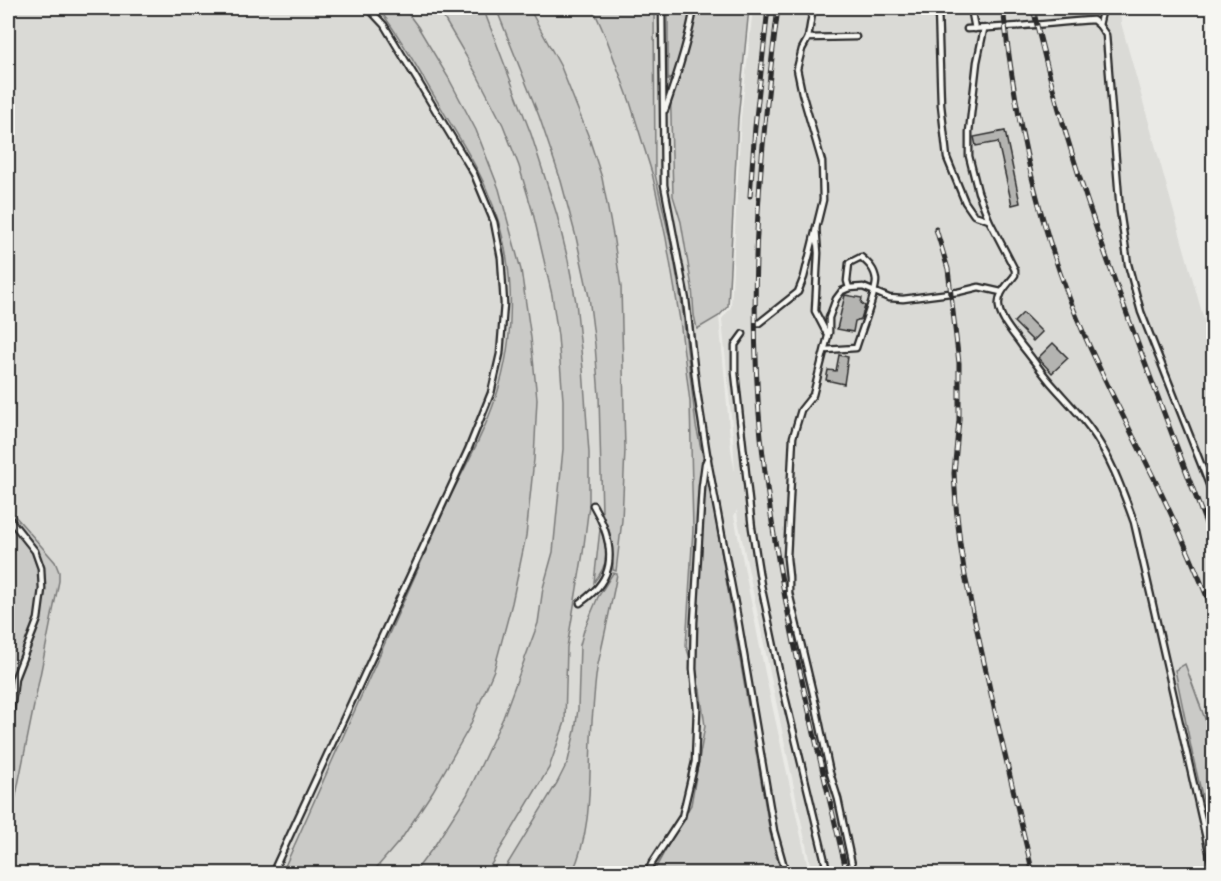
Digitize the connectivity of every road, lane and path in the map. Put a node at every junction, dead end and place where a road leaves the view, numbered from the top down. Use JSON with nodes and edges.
{"nodes":[{"id":1,"x":368,"y":8,"type":"edge"},
{"id":2,"x":662,"y":8,"type":"edge"},
{"id":3,"x":694,"y":8,"type":"edge"},
{"id":4,"x":813,"y":8,"type":"edge"},
{"id":5,"x":938,"y":8,"type":"edge"},
{"id":6,"x":971,"y":8,"type":"edge"},
{"id":7,"x":1103,"y":8,"type":"edge"},
{"id":8,"x":1100,"y":25,"type":"junction"},
{"id":9,"x":967,"y":29,"type":"dead end"},
{"id":10,"x":975,"y":29,"type":"junction"},
{"id":11,"x":984,"y":29,"type":"junction"},
{"id":12,"x":856,"y":37,"type":"dead end"},
{"id":13,"x":808,"y":38,"type":"junction"},
{"id":14,"x":664,"y":113,"type":"junction"},
{"id":15,"x":989,"y":219,"type":"junction"},
{"id":16,"x":816,"y":227,"type":"junction"},
{"id":17,"x":849,"y":288,"type":"junction"},
{"id":18,"x":874,"y":291,"type":"junction"},
{"id":19,"x":1001,"y":292,"type":"junction"},
{"id":20,"x":759,"y":323,"type":"dead end"},
{"id":21,"x":743,"y":334,"type":"dead end"},
{"id":22,"x":828,"y":336,"type":"junction"},
{"id":23,"x":825,"y":350,"type":"junction"},
{"id":24,"x":708,"y":457,"type":"junction"},
{"id":25,"x":1214,"y":497,"type":"edge"},
{"id":26,"x":593,"y":505,"type":"dead end"},
{"id":27,"x":8,"y":516,"type":"edge"},
{"id":28,"x":580,"y":603,"type":"dead end"},
{"id":29,"x":8,"y":737,"type":"edge"},
{"id":30,"x":272,"y":873,"type":"edge"},
{"id":31,"x":647,"y":873,"type":"edge"},
{"id":32,"x":786,"y":873,"type":"edge"},
{"id":33,"x":828,"y":873,"type":"edge"},
{"id":34,"x":854,"y":873,"type":"edge"},
{"id":35,"x":1214,"y":873,"type":"edge"}],
"edges":[{"from":1,"to":30,"type":"lane"},
{"from":2,"to":14,"type":"lane"},
{"from":3,"to":14,"type":"lane"},
{"from":4,"to":13,"type":"lane"},
{"from":5,"to":15,"type":"lane"},
{"from":6,"to":10,"type":"lane"},
{"from":7,"to":8,"type":"lane"},
{"from":8,"to":11,"type":"lane"},
{"from":8,"to":25,"type":"lane"},
{"from":9,"to":10,"type":"lane"},
{"from":10,"to":11,"type":"lane"},
{"from":11,"to":15,"type":"lane"},
{"from":12,"to":13,"type":"lane"},
{"from":13,"to":16,"type":"lane"},
{"from":14,"to":24,"type":"lane"},
{"from":15,"to":19,"type":"lane"},
{"from":16,"to":20,"type":"lane"},
{"from":16,"to":22,"type":"lane"},
{"from":17,"to":18,"type":"lane"},
{"from":17,"to":18,"type":"lane"},
{"from":17,"to":22,"type":"lane"},
{"from":18,"to":19,"type":"lane"},
{"from":18,"to":23,"type":"lane"},
{"from":19,"to":35,"type":"lane"},
{"from":21,"to":33,"type":"lane"},
{"from":22,"to":23,"type":"lane"},
{"from":23,"to":34,"type":"lane"},
{"from":24,"to":31,"type":"lane"},
{"from":24,"to":32,"type":"lane"},
{"from":26,"to":28,"type":"lane"},
{"from":27,"to":29,"type":"lane"}]}
